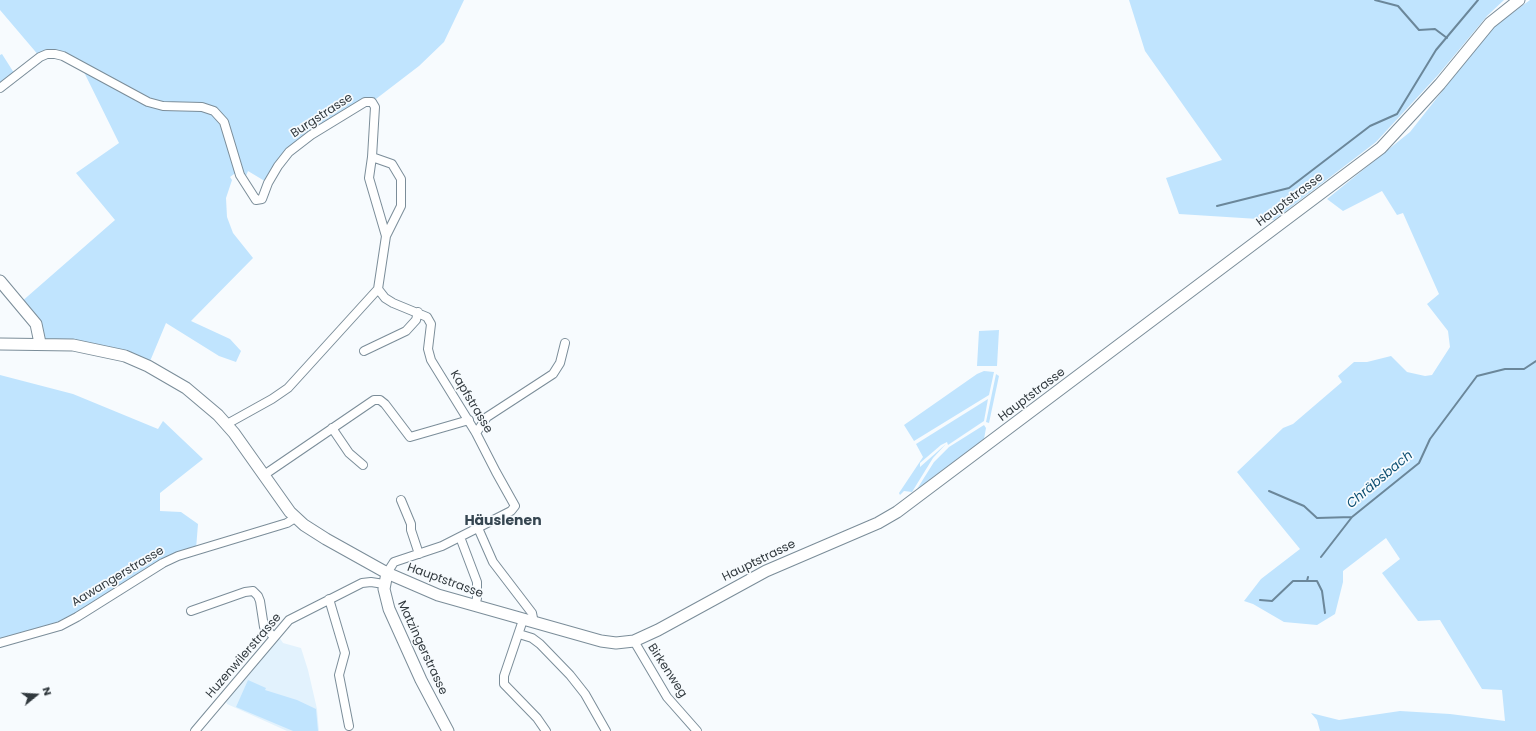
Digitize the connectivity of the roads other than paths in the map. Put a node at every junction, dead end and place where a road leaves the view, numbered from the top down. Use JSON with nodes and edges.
{"nodes":[{"id":1,"x":1519,"y":0,"type":"edge"},
{"id":2,"x":0,"y":88,"type":"edge"},
{"id":3,"x":372,"y":157,"type":"junction"},
{"id":4,"x":386,"y":236,"type":"junction"},
{"id":5,"x":0,"y":281,"type":"edge"},
{"id":6,"x":378,"y":289,"type":"junction"},
{"id":7,"x":418,"y":312,"type":"junction"},
{"id":8,"x":40,"y":343,"type":"junction"},
{"id":9,"x":564,"y":343,"type":"dead end"},
{"id":10,"x":0,"y":344,"type":"edge"},
{"id":11,"x":364,"y":351,"type":"dead end"},
{"id":12,"x":469,"y":420,"type":"junction"},
{"id":13,"x":227,"y":424,"type":"junction"},
{"id":14,"x":332,"y":428,"type":"junction"},
{"id":15,"x":476,"y":433,"type":"junction"},
{"id":16,"x":363,"y":465,"type":"dead end"},
{"id":17,"x":264,"y":475,"type":"junction"},
{"id":18,"x":401,"y":500,"type":"dead end"},
{"id":19,"x":295,"y":518,"type":"junction"},
{"id":20,"x":478,"y":528,"type":"junction"},
{"id":21,"x":460,"y":537,"type":"junction"},
{"id":22,"x":419,"y":554,"type":"junction"},
{"id":23,"x":387,"y":573,"type":"junction"},
{"id":24,"x":384,"y":584,"type":"junction"},
{"id":25,"x":329,"y":599,"type":"junction"},
{"id":26,"x":475,"y":606,"type":"junction"},
{"id":27,"x":191,"y":611,"type":"dead end"},
{"id":28,"x":529,"y":621,"type":"junction"},
{"id":29,"x":519,"y":634,"type":"junction"},
{"id":30,"x":274,"y":637,"type":"junction"},
{"id":31,"x":634,"y":641,"type":"junction"},
{"id":32,"x":0,"y":643,"type":"edge"},
{"id":33,"x":349,"y":726,"type":"dead end"},
{"id":34,"x":195,"y":731,"type":"edge"},
{"id":35,"x":448,"y":731,"type":"edge"},
{"id":36,"x":546,"y":731,"type":"edge"},
{"id":37,"x":606,"y":731,"type":"edge"},
{"id":38,"x":697,"y":731,"type":"edge"}],
"edges":[{"from":1,"to":31,"type":"street","name":"Hauptstrasse"},
{"from":2,"to":3,"type":"street","name":"Burgstrasse"},
{"from":3,"to":4,"type":"street","name":"Burgstrasse"},
{"from":3,"to":4,"type":"street"},
{"from":4,"to":6,"type":"street","name":"Burgstrasse"},
{"from":5,"to":8,"type":"street"},
{"from":6,"to":7,"type":"street","name":"Kapfstrasse"},
{"from":6,"to":13,"type":"street"},
{"from":7,"to":11,"type":"street"},
{"from":7,"to":12,"type":"street","name":"Kapfstrasse"},
{"from":8,"to":10,"type":"street"},
{"from":8,"to":13,"type":"street","name":"Hauptstrasse"},
{"from":9,"to":15,"type":"street"},
{"from":12,"to":14,"type":"street"},
{"from":12,"to":15,"type":"street","name":"Kapfstrasse"},
{"from":13,"to":17,"type":"street","name":"Hauptstrasse"},
{"from":14,"to":16,"type":"street"},
{"from":14,"to":17,"type":"street"},
{"from":15,"to":20,"type":"street","name":"Kapfstrasse"},
{"from":17,"to":19,"type":"street","name":"Hauptstrasse"},
{"from":18,"to":22,"type":"street"},
{"from":19,"to":23,"type":"street","name":"Hauptstrasse"},
{"from":19,"to":32,"type":"street","name":"Aawangerstrasse"},
{"from":20,"to":21,"type":"street"},
{"from":20,"to":28,"type":"street"},
{"from":21,"to":22,"type":"street"},
{"from":21,"to":26,"type":"street"},
{"from":22,"to":23,"type":"street"},
{"from":23,"to":24,"type":"street","name":"Matzingerstrasse"},
{"from":23,"to":26,"type":"street","name":"Hauptstrasse"},
{"from":24,"to":25,"type":"street","name":"Huzenwilerstrasse"},
{"from":24,"to":35,"type":"street","name":"Matzingerstrasse"},
{"from":25,"to":30,"type":"street","name":"Huzenwilerstrasse"},
{"from":25,"to":33,"type":"street"},
{"from":26,"to":28,"type":"street","name":"Hauptstrasse"},
{"from":27,"to":30,"type":"street"},
{"from":28,"to":29,"type":"street"},
{"from":28,"to":31,"type":"street","name":"Hauptstrasse"},
{"from":29,"to":36,"type":"street"},
{"from":29,"to":37,"type":"street"},
{"from":30,"to":34,"type":"street","name":"Huzenwilerstrasse"},
{"from":31,"to":38,"type":"street","name":"Birkenweg"}]}
